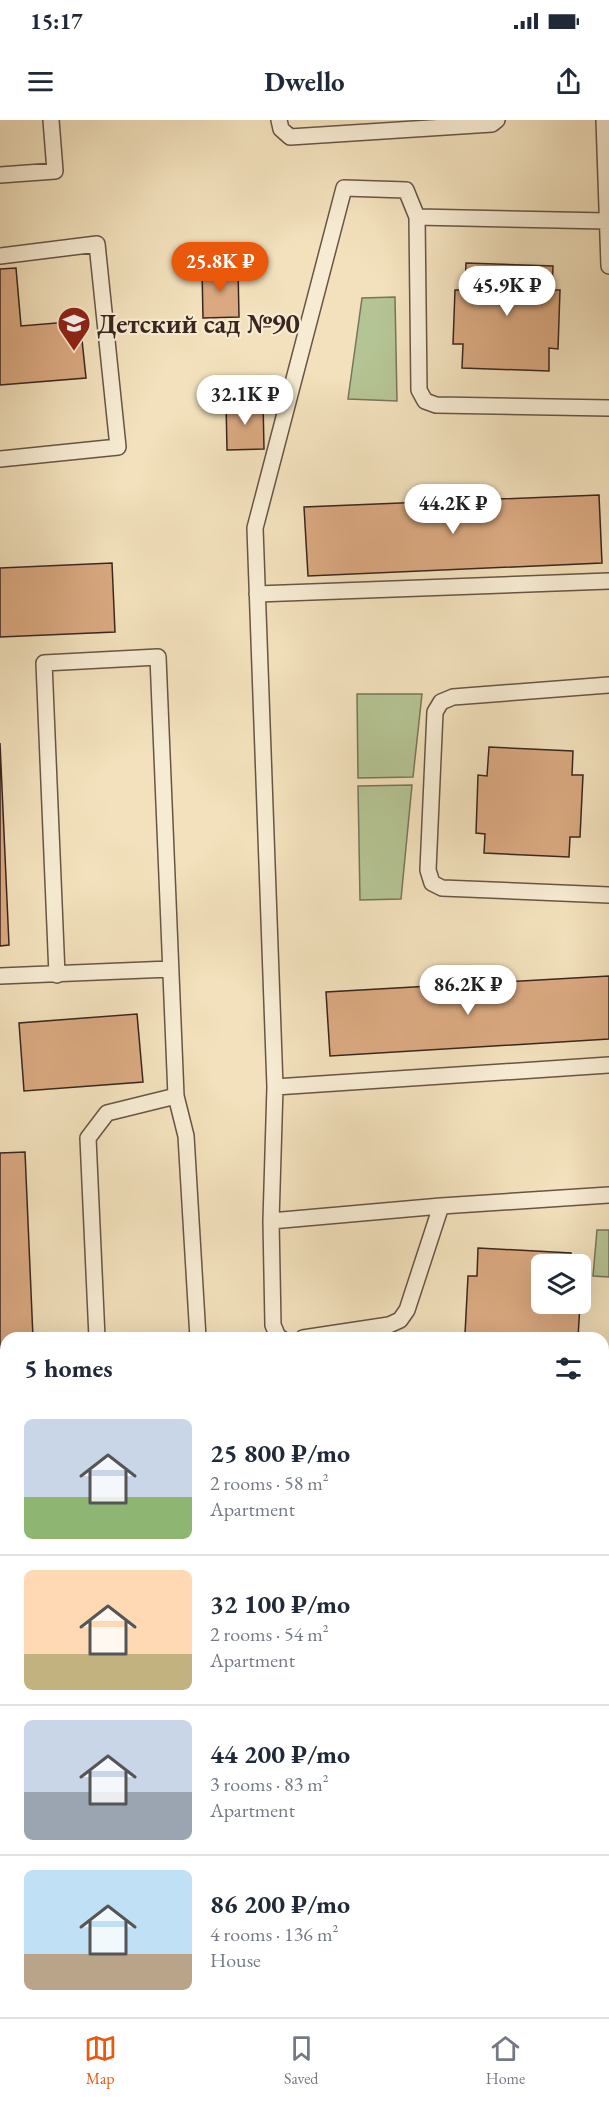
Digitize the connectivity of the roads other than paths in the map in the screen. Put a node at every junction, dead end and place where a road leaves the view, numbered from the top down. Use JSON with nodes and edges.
{"nodes":[{"id":1,"x":51,"y":120,"type":"edge"},
{"id":2,"x":279,"y":120,"type":"edge"},
{"id":3,"x":497,"y":120,"type":"edge"},
{"id":4,"x":604,"y":120,"type":"edge"},
{"id":5,"x":0,"y":175,"type":"edge"},
{"id":6,"x":417,"y":217,"type":"junction"},
{"id":7,"x":607,"y":221,"type":"junction"},
{"id":8,"x":0,"y":256,"type":"edge"},
{"id":9,"x":609,"y":266,"type":"edge"},
{"id":10,"x":609,"y":408,"type":"edge"},
{"id":11,"x":0,"y":459,"type":"edge"},
{"id":12,"x":609,"y":581,"type":"edge"},
{"id":13,"x":257,"y":594,"type":"junction"},
{"id":14,"x":609,"y":685,"type":"edge"},
{"id":15,"x":609,"y":896,"type":"edge"},
{"id":16,"x":170,"y":969,"type":"junction"},
{"id":17,"x":57,"y":975,"type":"junction"},
{"id":18,"x":0,"y":976,"type":"edge"},
{"id":19,"x":609,"y":1065,"type":"edge"},
{"id":20,"x":275,"y":1087,"type":"junction"},
{"id":21,"x":176,"y":1096,"type":"junction"},
{"id":22,"x":609,"y":1195,"type":"edge"},
{"id":23,"x":441,"y":1206,"type":"junction"},
{"id":24,"x":271,"y":1221,"type":"junction"},
{"id":25,"x":97,"y":1332,"type":"edge"},
{"id":26,"x":198,"y":1332,"type":"edge"},
{"id":27,"x":276,"y":1332,"type":"edge"},
{"id":28,"x":343,"y":1332,"type":"edge"}],
"edges":[{"from":1,"to":5,"type":"lane"},
{"from":2,"to":3,"type":"lane"},
{"from":4,"to":7,"type":"lane"},
{"from":6,"to":7,"type":"lane"},
{"from":6,"to":10,"type":"lane"},
{"from":6,"to":13,"type":"lane"},
{"from":7,"to":9,"type":"lane"},
{"from":8,"to":11,"type":"lane"},
{"from":12,"to":13,"type":"lane"},
{"from":13,"to":20,"type":"lane"},
{"from":14,"to":15,"type":"lane"},
{"from":16,"to":17,"type":"lane"},
{"from":16,"to":17,"type":"lane"},
{"from":16,"to":21,"type":"lane"},
{"from":17,"to":18,"type":"lane"},
{"from":19,"to":20,"type":"lane"},
{"from":20,"to":24,"type":"lane"},
{"from":21,"to":25,"type":"lane"},
{"from":21,"to":26,"type":"lane"},
{"from":22,"to":23,"type":"lane"},
{"from":23,"to":24,"type":"lane"},
{"from":23,"to":28,"type":"lane"},
{"from":24,"to":27,"type":"lane"}]}
